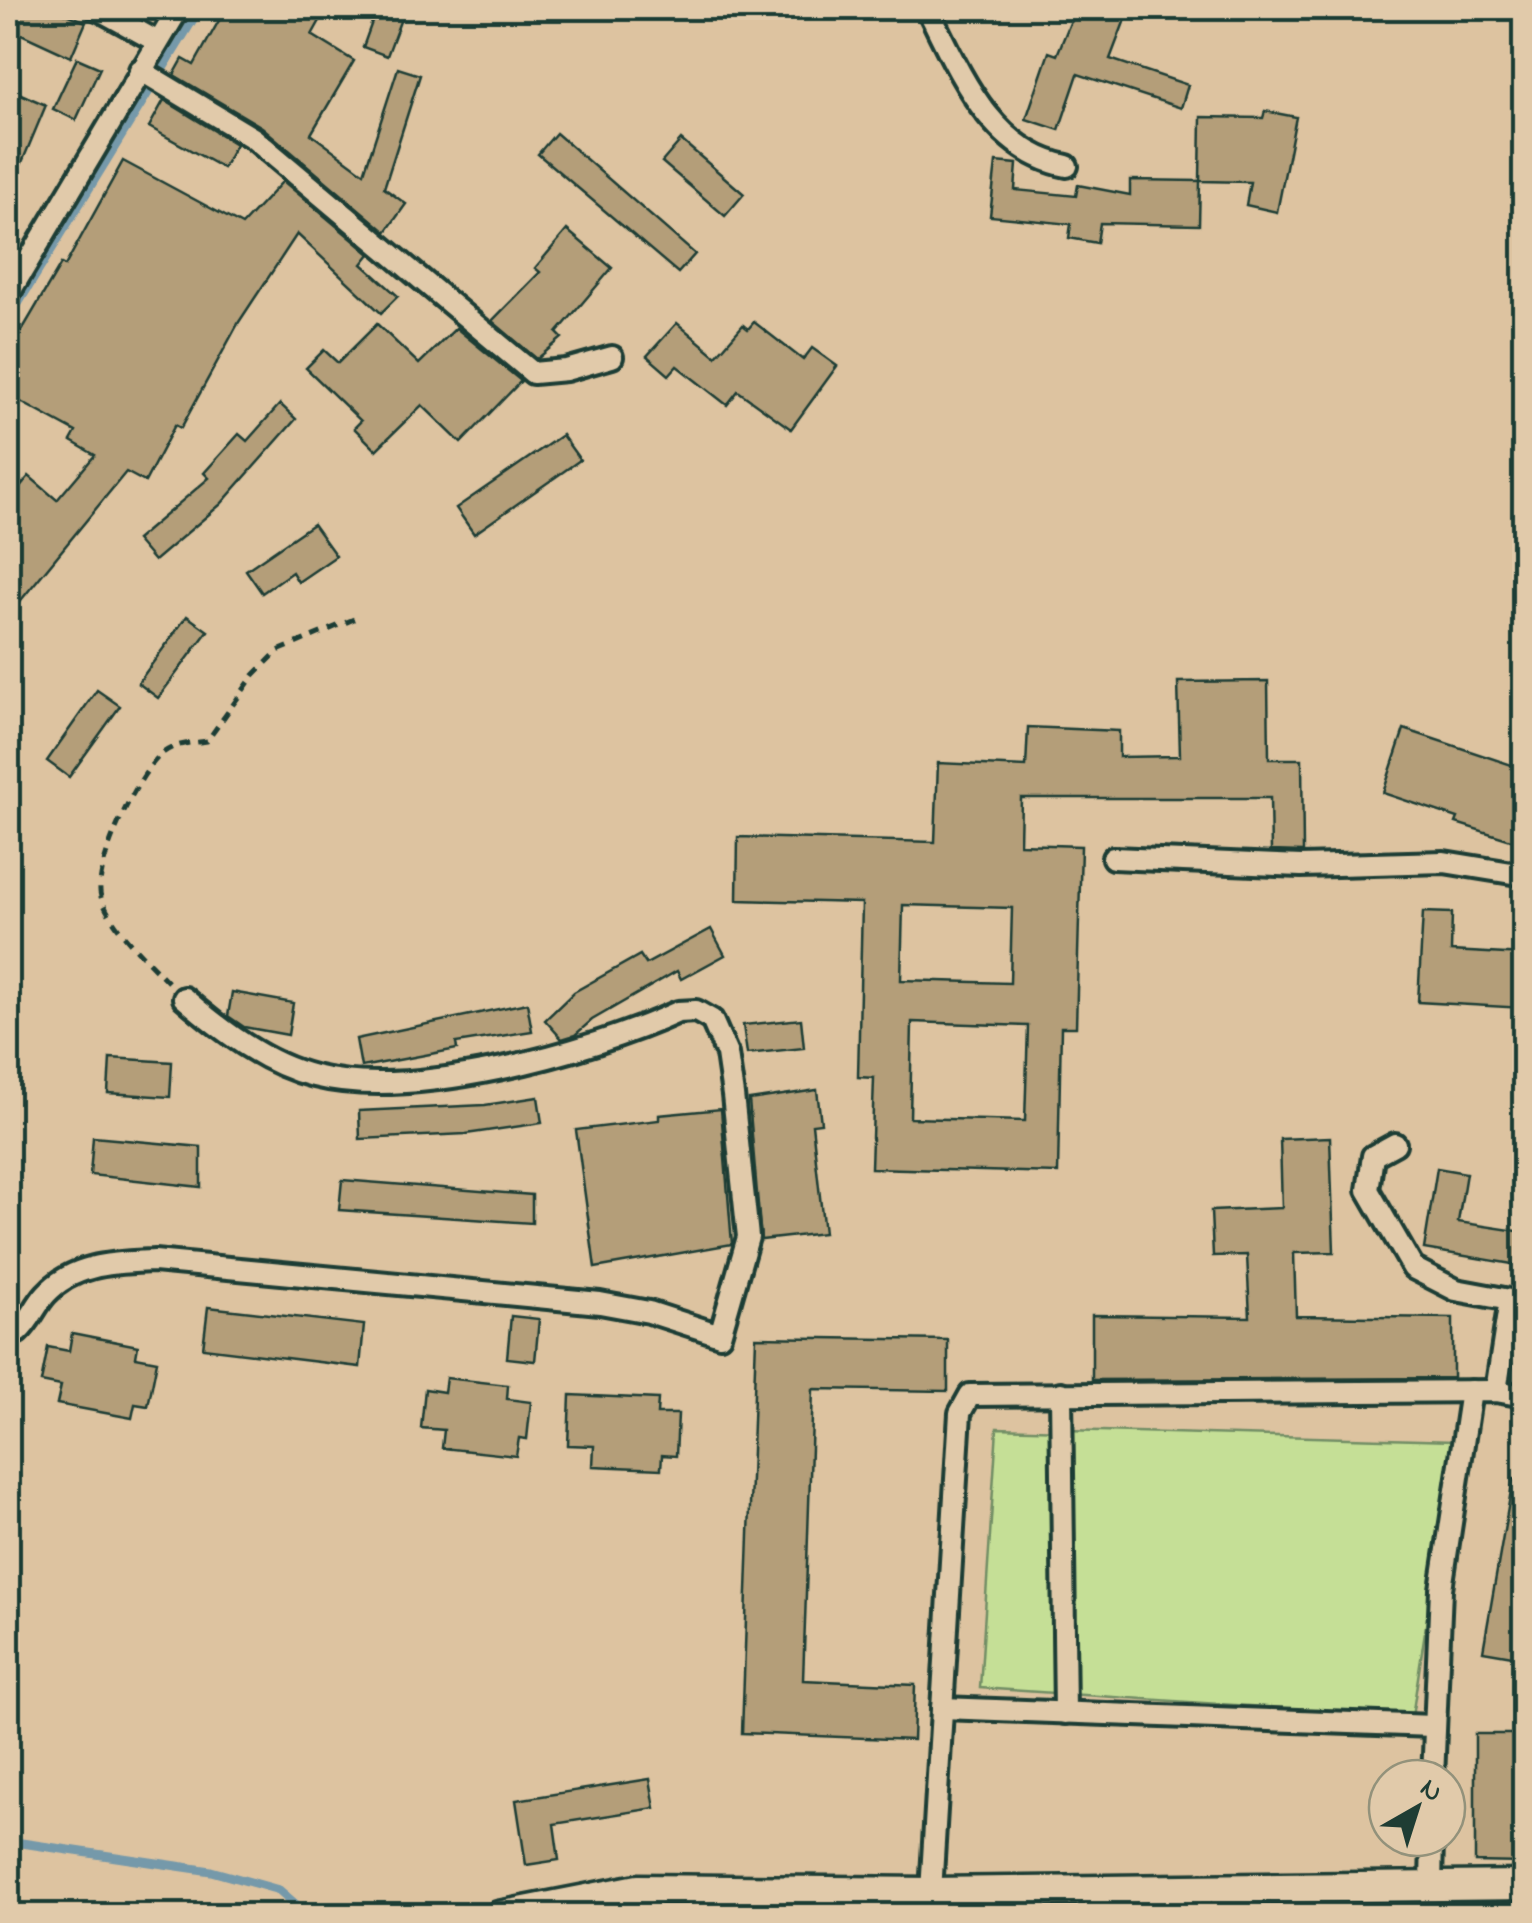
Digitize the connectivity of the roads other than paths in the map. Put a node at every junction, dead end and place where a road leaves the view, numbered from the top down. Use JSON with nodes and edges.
{"nodes":[{"id":1,"x":96,"y":8,"type":"edge"},
{"id":2,"x":179,"y":8,"type":"edge"},
{"id":3,"x":927,"y":8,"type":"edge"},
{"id":4,"x":158,"y":42,"type":"junction"},
{"id":5,"x":140,"y":70,"type":"junction"},
{"id":6,"x":1067,"y":166,"type":"dead end"},
{"id":7,"x":8,"y":295,"type":"edge"},
{"id":8,"x":612,"y":357,"type":"dead end"},
{"id":9,"x":1113,"y":858,"type":"dead end"},
{"id":10,"x":1524,"y":874,"type":"edge"},
{"id":11,"x":184,"y":998,"type":"road end"},
{"id":12,"x":1395,"y":1144,"type":"dead end"},
{"id":13,"x":8,"y":1328,"type":"edge"},
{"id":14,"x":1472,"y":1391,"type":"junction"},
{"id":15,"x":1496,"y":1391,"type":"junction"},
{"id":16,"x":1061,"y":1393,"type":"junction"},
{"id":17,"x":1524,"y":1396,"type":"edge"},
{"id":18,"x":942,"y":1708,"type":"junction"},
{"id":19,"x":1065,"y":1712,"type":"junction"},
{"id":20,"x":1433,"y":1726,"type":"junction"},
{"id":21,"x":1433,"y":1758,"type":"edge"},
{"id":22,"x":1432,"y":1858,"type":"edge"},
{"id":23,"x":1432,"y":1885,"type":"junction"},
{"id":24,"x":1524,"y":1886,"type":"edge"},
{"id":25,"x":931,"y":1892,"type":"junction"},
{"id":26,"x":499,"y":1916,"type":"edge"}],
"edges":[{"from":1,"to":4,"type":"street"},
{"from":2,"to":4,"type":"street"},
{"from":3,"to":6,"type":"street"},
{"from":4,"to":5,"type":"street"},
{"from":5,"to":7,"type":"street"},
{"from":5,"to":8,"type":"street"},
{"from":9,"to":10,"type":"street"},
{"from":11,"to":13,"type":"street"},
{"from":12,"to":15,"type":"street"},
{"from":14,"to":15,"type":"street"},
{"from":14,"to":16,"type":"street"},
{"from":14,"to":20,"type":"street"},
{"from":15,"to":17,"type":"street"},
{"from":16,"to":18,"type":"street"},
{"from":16,"to":19,"type":"street"},
{"from":18,"to":19,"type":"street"},
{"from":18,"to":25,"type":"street"},
{"from":19,"to":20,"type":"street"},
{"from":20,"to":21,"type":"street"},
{"from":22,"to":23,"type":"street"},
{"from":23,"to":24,"type":"street"},
{"from":23,"to":25,"type":"street"},
{"from":25,"to":26,"type":"street"}]}
